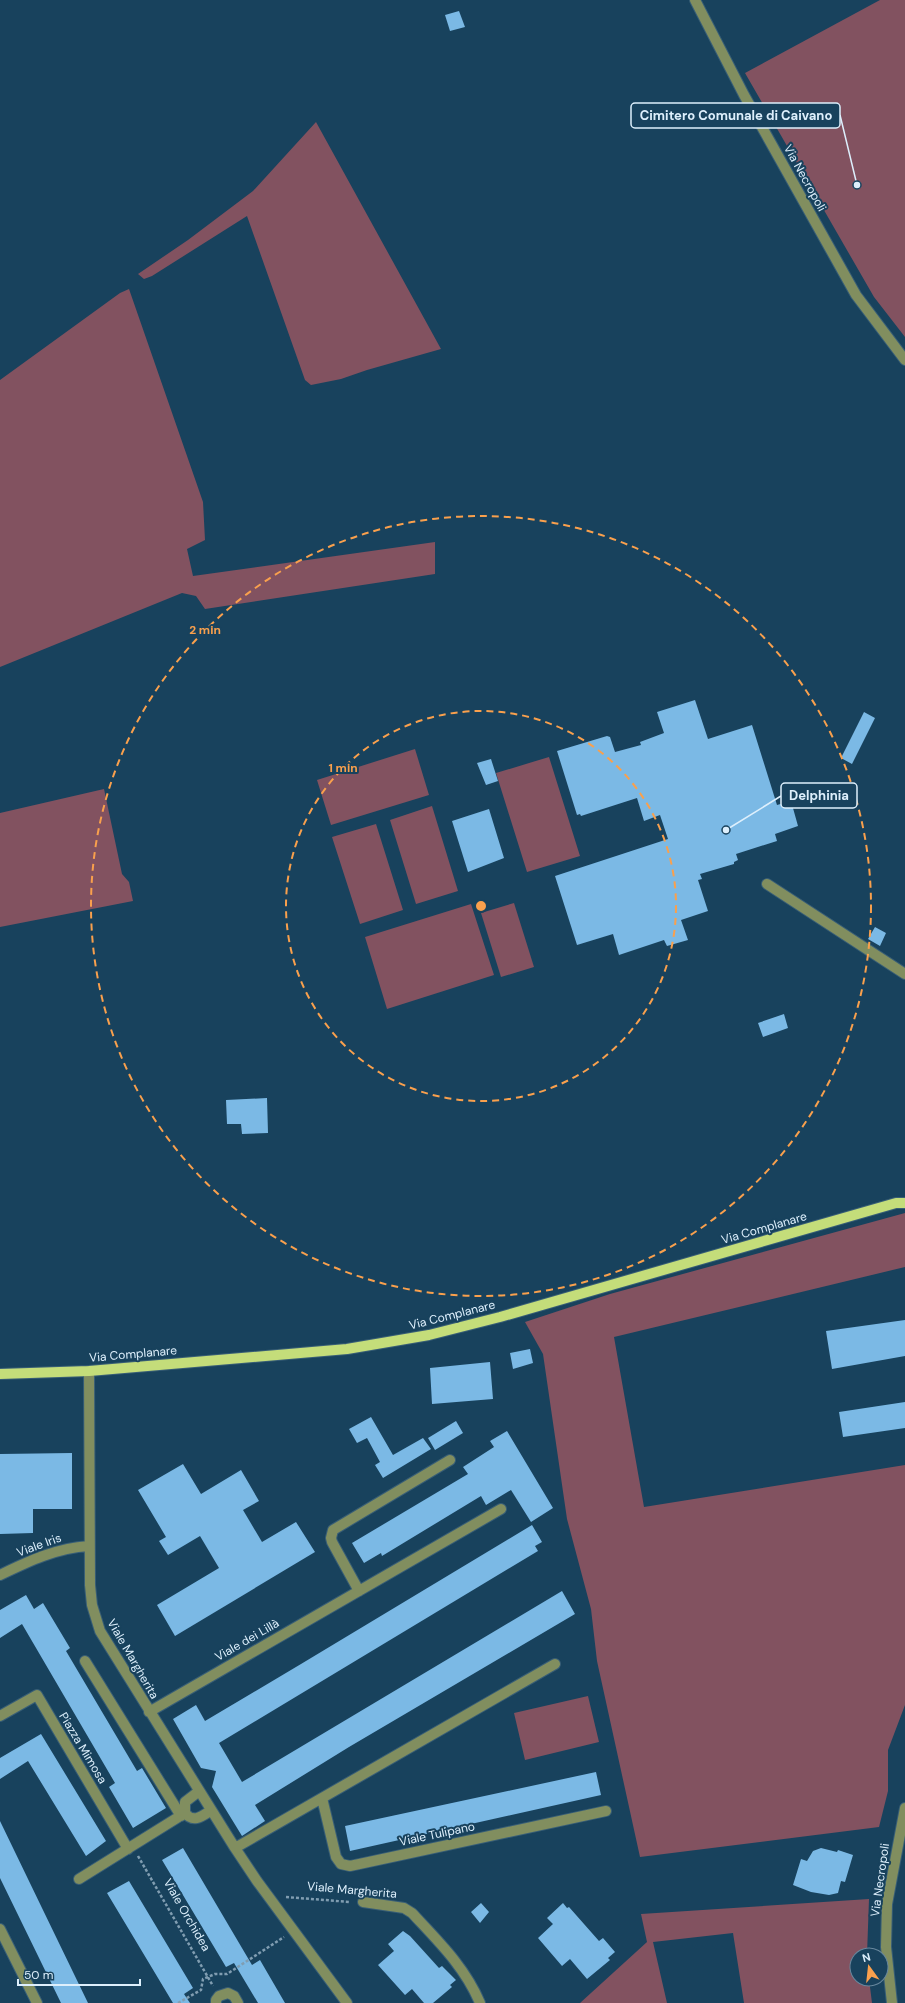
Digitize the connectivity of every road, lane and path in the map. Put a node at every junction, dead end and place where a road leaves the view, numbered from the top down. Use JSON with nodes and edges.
{"nodes":[{"id":1,"x":696,"y":0,"type":"edge"},
{"id":2,"x":905,"y":360,"type":"edge"},
{"id":3,"x":767,"y":884,"type":"dead end"},
{"id":4,"x":905,"y":974,"type":"edge"},
{"id":5,"x":905,"y":1197,"type":"edge"},
{"id":6,"x":901,"y":1203,"type":"edge"},
{"id":7,"x":90,"y":1371,"type":"junction"},
{"id":8,"x":0,"y":1374,"type":"edge"},
{"id":9,"x":450,"y":1460,"type":"dead end"},
{"id":10,"x":501,"y":1509,"type":"dead end"},
{"id":11,"x":89,"y":1546,"type":"junction"},
{"id":12,"x":0,"y":1576,"type":"edge"},
{"id":13,"x":359,"y":1591,"type":"junction"},
{"id":14,"x":85,"y":1661,"type":"dead end"},
{"id":15,"x":555,"y":1664,"type":"dead end"},
{"id":16,"x":149,"y":1712,"type":"junction"},
{"id":17,"x":0,"y":1716,"type":"edge"},
{"id":18,"x":198,"y":1792,"type":"junction"},
{"id":19,"x":322,"y":1798,"type":"junction"},
{"id":20,"x":905,"y":1808,"type":"edge"},
{"id":21,"x":210,"y":1811,"type":"junction"},
{"id":22,"x":606,"y":1811,"type":"dead end"},
{"id":23,"x":183,"y":1814,"type":"junction"},
{"id":24,"x":130,"y":1848,"type":"junction"},
{"id":25,"x":235,"y":1848,"type":"junction"},
{"id":26,"x":79,"y":1879,"type":"dead end"},
{"id":27,"x":271,"y":1900,"type":"junction"},
{"id":28,"x":363,"y":1902,"type":"joint"},
{"id":29,"x":0,"y":1929,"type":"edge"},
{"id":30,"x":294,"y":1931,"type":"junction"},
{"id":31,"x":207,"y":1976,"type":"junction"},
{"id":32,"x":218,"y":1999,"type":"edge"},
{"id":33,"x":37,"y":2003,"type":"edge"},
{"id":34,"x":178,"y":2003,"type":"edge"},
{"id":35,"x":238,"y":2003,"type":"edge"},
{"id":36,"x":347,"y":2003,"type":"edge"},
{"id":37,"x":480,"y":2003,"type":"edge"},
{"id":38,"x":892,"y":2003,"type":"edge"}],
"edges":[{"from":1,"to":2,"type":"street","name":"Via Necropoli"},
{"from":3,"to":4,"type":"street"},
{"from":5,"to":6,"type":"main road","name":"Via Complanare"},
{"from":6,"to":7,"type":"main road","name":"Via Complanare"},
{"from":7,"to":8,"type":"main road","name":"Via Complanare"},
{"from":7,"to":11,"type":"street","name":"Viale Margherita"},
{"from":9,"to":13,"type":"street"},
{"from":10,"to":13,"type":"street","name":"Viale dei Lillà"},
{"from":11,"to":12,"type":"street","name":"Viale Iris"},
{"from":11,"to":16,"type":"street","name":"Viale Margherita"},
{"from":13,"to":16,"type":"street","name":"Viale dei Lillà"},
{"from":14,"to":23,"type":"street"},
{"from":15,"to":19,"type":"street"},
{"from":16,"to":18,"type":"street","name":"Viale Margherita"},
{"from":17,"to":24,"type":"street","name":"Piazza Mimosa"},
{"from":18,"to":21,"type":"street","name":"Viale Margherita"},
{"from":18,"to":23,"type":"street"},
{"from":19,"to":22,"type":"street","name":"Viale Tulipano"},
{"from":19,"to":25,"type":"street"},
{"from":20,"to":38,"type":"street","name":"Via Necropoli"},
{"from":21,"to":23,"type":"street"},
{"from":21,"to":25,"type":"street","name":"Viale Margherita"},
{"from":23,"to":24,"type":"street"},
{"from":24,"to":26,"type":"street"},
{"from":24,"to":31,"type":"path","name":"Viale Orchidea"},
{"from":25,"to":27,"type":"street","name":"Viale Margherita"},
{"from":27,"to":28,"type":"path","name":"Viale Margherita"},
{"from":27,"to":30,"type":"street","name":"Viale Margherita"},
{"from":28,"to":37,"type":"street","name":"Viale Margherita"},
{"from":29,"to":33,"type":"street"},
{"from":30,"to":31,"type":"path"},
{"from":30,"to":36,"type":"street","name":"Viale Margherita"},
{"from":31,"to":32,"type":"path","name":"Viale Orchidea"},
{"from":31,"to":34,"type":"path"},
{"from":32,"to":35,"type":"street"}]}
